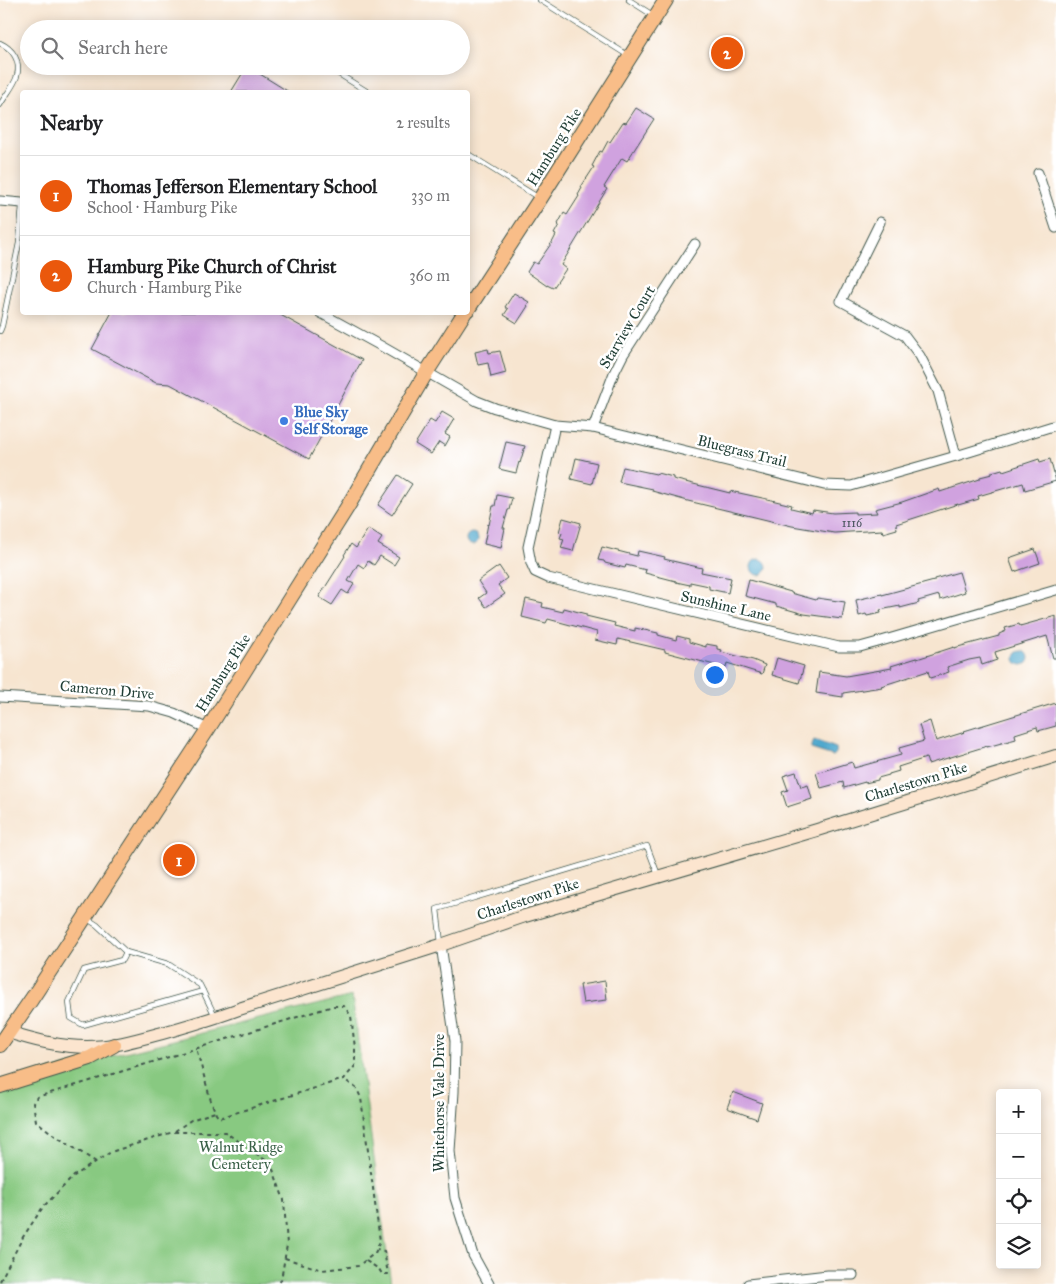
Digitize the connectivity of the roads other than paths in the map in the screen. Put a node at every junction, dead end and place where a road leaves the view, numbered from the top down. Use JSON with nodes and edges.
{"nodes":[{"id":1,"x":540,"y":0,"type":"edge"},
{"id":2,"x":629,"y":0,"type":"edge"},
{"id":3,"x":666,"y":0,"type":"edge"},
{"id":4,"x":655,"y":16,"type":"junction"},
{"id":5,"x":0,"y":43,"type":"edge"},
{"id":6,"x":630,"y":57,"type":"junction"},
{"id":7,"x":341,"y":75,"type":"edge"},
{"id":8,"x":365,"y":90,"type":"edge"},
{"id":9,"x":0,"y":105,"type":"edge"},
{"id":10,"x":470,"y":155,"type":"edge"},
{"id":11,"x":1038,"y":173,"type":"dead end"},
{"id":12,"x":540,"y":199,"type":"junction"},
{"id":13,"x":0,"y":201,"type":"edge"},
{"id":14,"x":20,"y":204,"type":"edge"},
{"id":15,"x":880,"y":222,"type":"dead end"},
{"id":16,"x":1056,"y":228,"type":"edge"},
{"id":17,"x":20,"y":230,"type":"edge"},
{"id":18,"x":695,"y":244,"type":"dead end"},
{"id":19,"x":470,"y":305,"type":"edge"},
{"id":20,"x":324,"y":315,"type":"edge"},
{"id":21,"x":463,"y":315,"type":"edge"},
{"id":22,"x":0,"y":331,"type":"edge"},
{"id":23,"x":426,"y":373,"type":"junction"},
{"id":24,"x":555,"y":424,"type":"junction"},
{"id":25,"x":1056,"y":425,"type":"edge"},
{"id":26,"x":593,"y":428,"type":"junction"},
{"id":27,"x":956,"y":456,"type":"junction"},
{"id":28,"x":1056,"y":590,"type":"edge"},
{"id":29,"x":0,"y":697,"type":"edge"},
{"id":30,"x":208,"y":729,"type":"junction"},
{"id":31,"x":1056,"y":756,"type":"edge"},
{"id":32,"x":658,"y":876,"type":"junction"},
{"id":33,"x":85,"y":917,"type":"junction"},
{"id":34,"x":441,"y":945,"type":"junction"},
{"id":35,"x":126,"y":952,"type":"junction"},
{"id":36,"x":203,"y":992,"type":"junction"},
{"id":37,"x":216,"y":1017,"type":"junction"},
{"id":38,"x":4,"y":1030,"type":"edge"},
{"id":39,"x":0,"y":1045,"type":"edge"},
{"id":40,"x":114,"y":1045,"type":"junction"},
{"id":41,"x":0,"y":1086,"type":"edge"},
{"id":42,"x":853,"y":1275,"type":"dead end"},
{"id":43,"x":489,"y":1284,"type":"edge"},
{"id":44,"x":748,"y":1284,"type":"edge"}],
"edges":[{"from":1,"to":6,"type":"lane"},
{"from":2,"to":4,"type":"lane"},
{"from":3,"to":4,"type":"main road","name":"Hamburg Pike"},
{"from":4,"to":6,"type":"main road","name":"Hamburg Pike"},
{"from":5,"to":9,"type":"lane"},
{"from":6,"to":12,"type":"main road","name":"Hamburg Pike"},
{"from":7,"to":8,"type":"lane"},
{"from":10,"to":12,"type":"lane"},
{"from":11,"to":16,"type":"street"},
{"from":12,"to":19,"type":"main road","name":"Hamburg Pike"},
{"from":13,"to":14,"type":"street"},
{"from":15,"to":27,"type":"street"},
{"from":17,"to":22,"type":"lane"},
{"from":18,"to":26,"type":"street","name":"Starview Court"},
{"from":20,"to":23,"type":"street","name":"Bluegrass Trail"},
{"from":21,"to":23,"type":"main road","name":"Hamburg Pike"},
{"from":23,"to":24,"type":"street","name":"Bluegrass Trail"},
{"from":23,"to":30,"type":"main road","name":"Hamburg Pike"},
{"from":24,"to":26,"type":"street","name":"Bluegrass Trail"},
{"from":24,"to":28,"type":"street","name":"Sunshine Lane"},
{"from":25,"to":27,"type":"street","name":"Bluegrass Trail"},
{"from":26,"to":27,"type":"street","name":"Bluegrass Trail"},
{"from":29,"to":30,"type":"street","name":"Cameron Drive"},
{"from":30,"to":33,"type":"main road","name":"Hamburg Pike"},
{"from":31,"to":32,"type":"street","name":"Charlestown Pike"},
{"from":32,"to":34,"type":"street","name":"Charlestown Pike"},
{"from":32,"to":34,"type":"lane"},
{"from":33,"to":35,"type":"lane"},
{"from":33,"to":38,"type":"main road","name":"Hamburg Pike"},
{"from":34,"to":37,"type":"street","name":"Charlestown Pike"},
{"from":34,"to":43,"type":"street","name":"Whitehorse Vale Drive"},
{"from":35,"to":36,"type":"lane"},
{"from":35,"to":36,"type":"lane"},
{"from":36,"to":37,"type":"lane"},
{"from":37,"to":40,"type":"street","name":"Charlestown Pike"},
{"from":38,"to":39,"type":"main road","name":"Hamburg Pike"},
{"from":38,"to":40,"type":"street","name":"Charlestown Pike"},
{"from":40,"to":41,"type":"main road"},
{"from":42,"to":44,"type":"street"}]}
